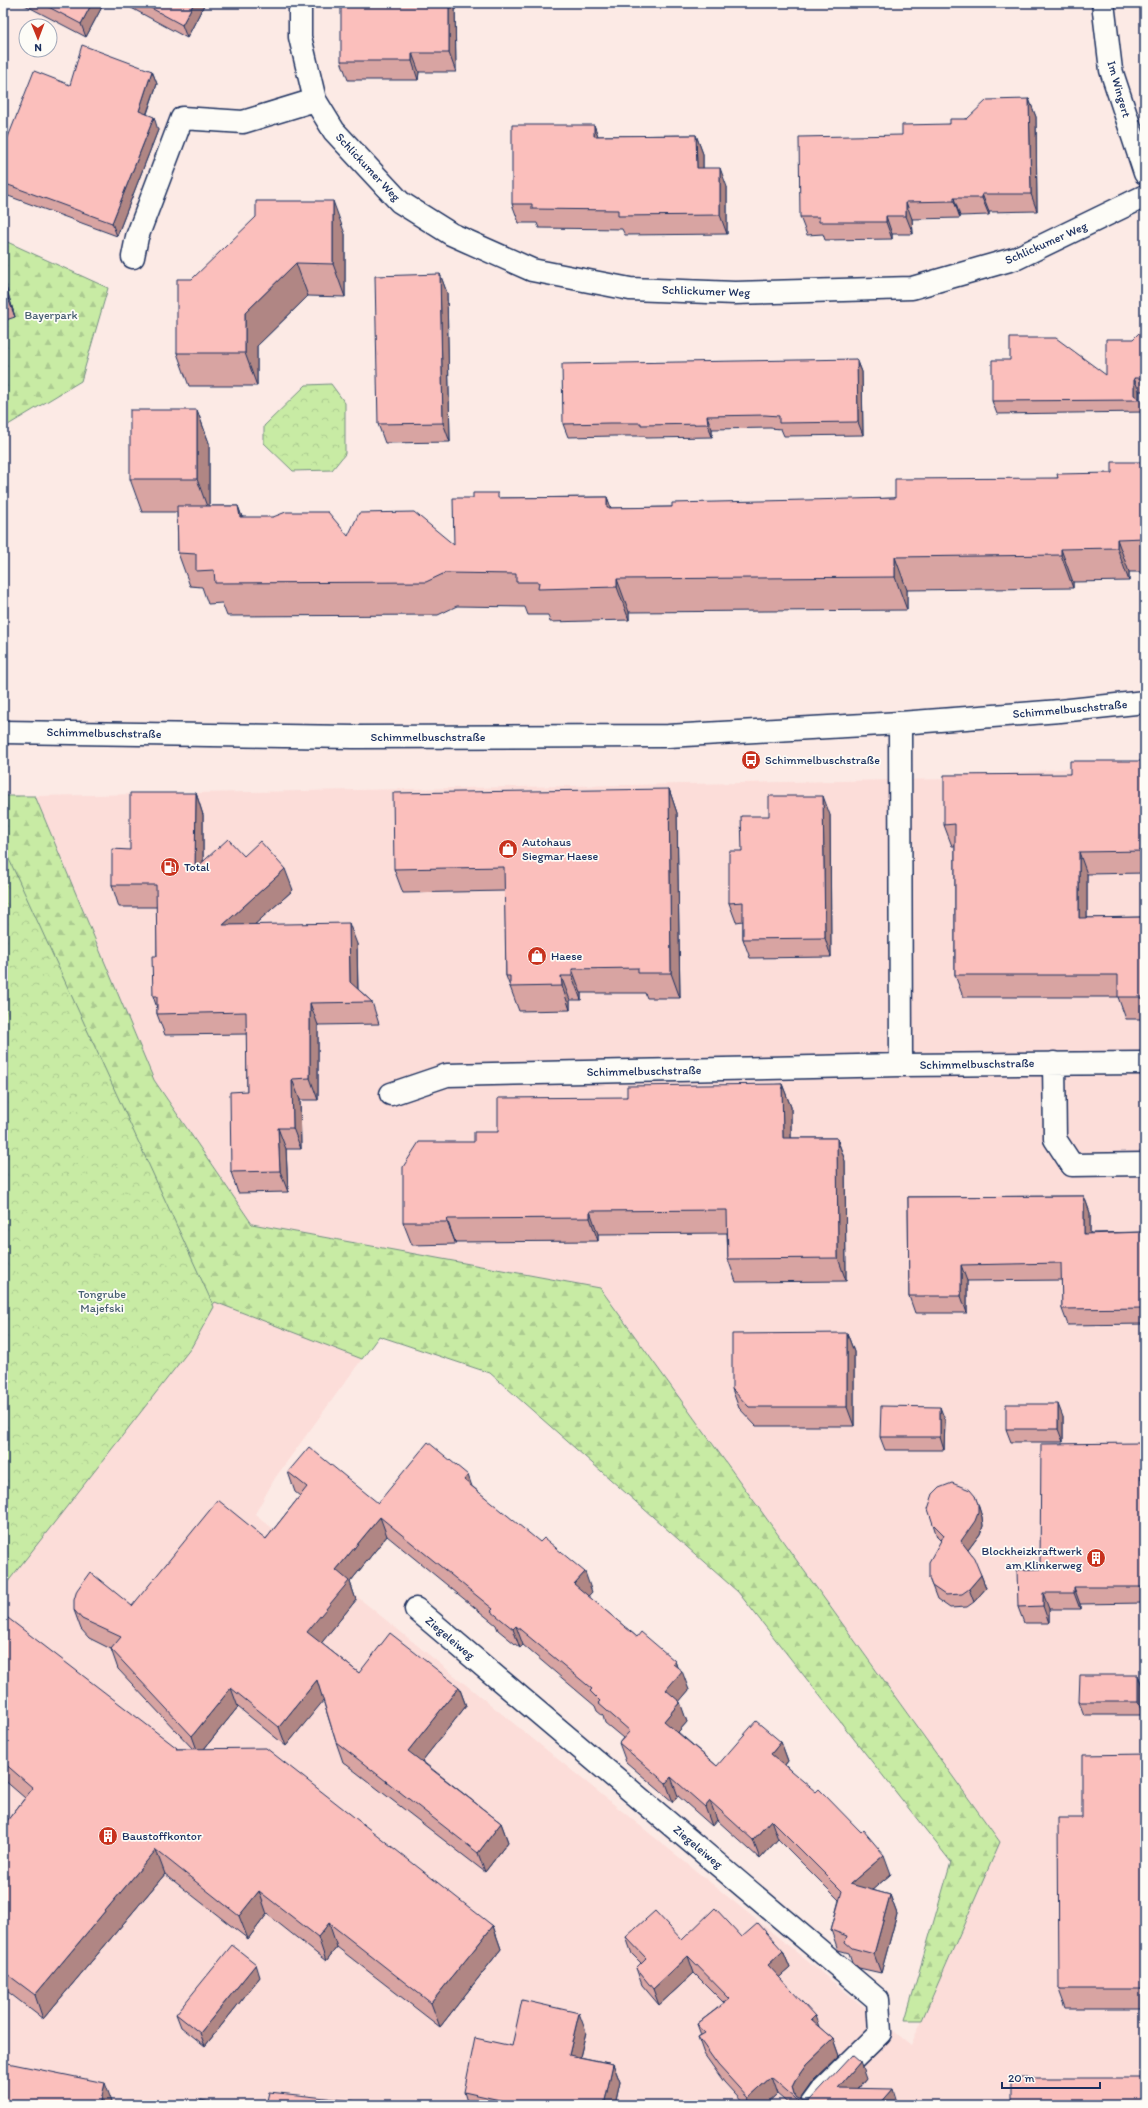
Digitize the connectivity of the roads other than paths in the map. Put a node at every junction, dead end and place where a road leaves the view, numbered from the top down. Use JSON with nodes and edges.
{"nodes":[{"id":1,"x":300,"y":3,"type":"edge"},
{"id":2,"x":1103,"y":3,"type":"edge"},
{"id":3,"x":316,"y":100,"type":"junction"},
{"id":4,"x":1145,"y":173,"type":"edge"},
{"id":5,"x":1145,"y":196,"type":"edge"},
{"id":6,"x":133,"y":257,"type":"dead end"},
{"id":7,"x":1145,"y":702,"type":"edge"},
{"id":8,"x":900,"y":723,"type":"junction"},
{"id":9,"x":3,"y":732,"type":"edge"},
{"id":10,"x":1054,"y":1063,"type":"junction"},
{"id":11,"x":1145,"y":1063,"type":"edge"},
{"id":12,"x":901,"y":1065,"type":"junction"},
{"id":13,"x":391,"y":1094,"type":"dead end"},
{"id":14,"x":1145,"y":1164,"type":"edge"},
{"id":15,"x":416,"y":1609,"type":"dead end"},
{"id":16,"x":811,"y":2105,"type":"edge"}],
"edges":[{"from":1,"to":3,"type":"street","name":"Schlickumer Weg"},
{"from":2,"to":4,"type":"street","name":"Im Wingert"},
{"from":3,"to":5,"type":"street","name":"Schlickumer Weg"},
{"from":3,"to":6,"type":"street"},
{"from":7,"to":8,"type":"street","name":"Schimmelbuschstraße"},
{"from":8,"to":9,"type":"street","name":"Schimmelbuschstraße"},
{"from":8,"to":12,"type":"street"},
{"from":10,"to":11,"type":"street","name":"Schimmelbuschstraße"},
{"from":10,"to":12,"type":"street","name":"Schimmelbuschstraße"},
{"from":10,"to":14,"type":"street"},
{"from":12,"to":13,"type":"street","name":"Schimmelbuschstraße"},
{"from":15,"to":16,"type":"street","name":"Ziegeleiweg"}]}
